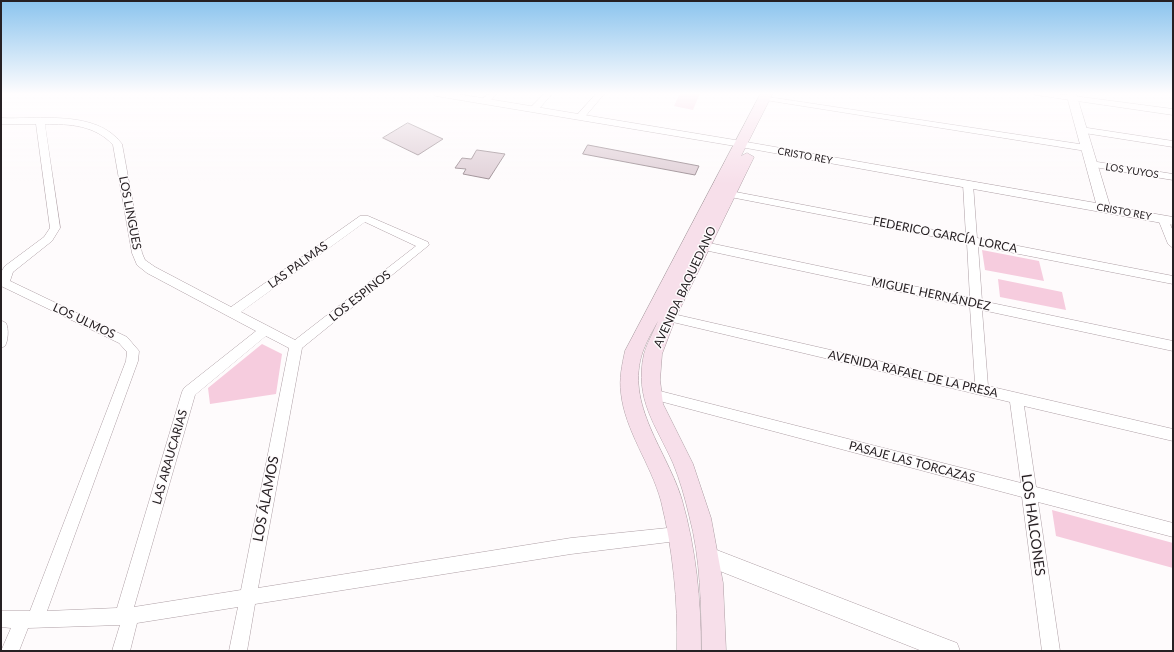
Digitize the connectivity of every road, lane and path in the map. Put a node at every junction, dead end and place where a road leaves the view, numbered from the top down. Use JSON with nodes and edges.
{"nodes":[{"id":1,"x":40,"y":123,"type":"edge"},
{"id":2,"x":78,"y":123,"type":"edge"},
{"id":3,"x":618,"y":123,"type":"edge"},
{"id":4,"x":758,"y":123,"type":"edge"},
{"id":5,"x":938,"y":123,"type":"edge"},
{"id":6,"x":1079,"y":123,"type":"edge"},
{"id":7,"x":1081,"y":130,"type":"junction"},
{"id":8,"x":1173,"y":144,"type":"edge"},
{"id":9,"x":747,"y":145,"type":"junction"},
{"id":10,"x":1086,"y":148,"type":"junction"},
{"id":11,"x":1091,"y":164,"type":"junction"},
{"id":12,"x":1173,"y":178,"type":"edge"},
{"id":13,"x":968,"y":184,"type":"junction"},
{"id":14,"x":723,"y":192,"type":"junction"},
{"id":15,"x":1104,"y":208,"type":"junction"},
{"id":16,"x":1168,"y":220,"type":"edge"},
{"id":17,"x":972,"y":241,"type":"junction"},
{"id":18,"x":696,"y":244,"type":"junction"},
{"id":19,"x":1173,"y":244,"type":"edge"},
{"id":20,"x":424,"y":246,"type":"joint"},
{"id":21,"x":1173,"y":280,"type":"edge"},
{"id":22,"x":977,"y":304,"type":"junction"},
{"id":23,"x":232,"y":312,"type":"junction"},
{"id":24,"x":661,"y":315,"type":"junction"},
{"id":25,"x":2,"y":326,"type":"edge"},
{"id":26,"x":265,"y":330,"type":"junction"},
{"id":27,"x":1,"y":343,"type":"edge"},
{"id":28,"x":296,"y":346,"type":"junction"},
{"id":29,"x":1173,"y":346,"type":"edge"},
{"id":30,"x":982,"y":391,"type":"junction"},
{"id":31,"x":652,"y":394,"type":"junction"},
{"id":32,"x":1016,"y":398,"type":"junction"},
{"id":33,"x":1173,"y":435,"type":"edge"},
{"id":34,"x":1029,"y":492,"type":"junction"},
{"id":35,"x":1173,"y":530,"type":"edge"},
{"id":36,"x":677,"y":534,"type":"junction"},
{"id":37,"x":710,"y":557,"type":"junction"},
{"id":38,"x":247,"y":597,"type":"junction"},
{"id":39,"x":127,"y":616,"type":"junction"},
{"id":40,"x":1,"y":619,"type":"edge"},
{"id":41,"x":29,"y":620,"type":"junction"},
{"id":42,"x":10,"y":651,"type":"edge"},
{"id":43,"x":121,"y":651,"type":"edge"},
{"id":44,"x":238,"y":651,"type":"edge"},
{"id":45,"x":689,"y":651,"type":"edge"},
{"id":46,"x":714,"y":651,"type":"edge"},
{"id":47,"x":949,"y":651,"type":"edge"},
{"id":48,"x":1051,"y":651,"type":"edge"}],
"edges":[{"from":1,"to":41,"type":"street","name":"LOS ULMOS"},
{"from":2,"to":23,"type":"street","name":"LOS LINGUES"},
{"from":3,"to":9,"type":"street","name":"CRISTO REY"},
{"from":4,"to":9,"type":"main road","name":"AVENIDA BAQUEDANO"},
{"from":5,"to":10,"type":"street"},
{"from":6,"to":7,"type":"street"},
{"from":7,"to":8,"type":"street"},
{"from":7,"to":10,"type":"street"},
{"from":9,"to":13,"type":"street","name":"CRISTO REY"},
{"from":9,"to":14,"type":"main road","name":"AVENIDA BAQUEDANO"},
{"from":10,"to":11,"type":"street"},
{"from":11,"to":12,"type":"street","name":"LOS YUYOS"},
{"from":11,"to":15,"type":"street"},
{"from":13,"to":15,"type":"street","name":"CRISTO REY"},
{"from":13,"to":17,"type":"street"},
{"from":14,"to":17,"type":"street","name":"FEDERICO GARCÍA LORCA"},
{"from":14,"to":18,"type":"main road","name":"AVENIDA BAQUEDANO"},
{"from":15,"to":16,"type":"street","name":"CRISTO REY"},
{"from":16,"to":19,"type":"street"},
{"from":17,"to":21,"type":"street","name":"FEDERICO GARCÍA LORCA"},
{"from":17,"to":22,"type":"street"},
{"from":18,"to":22,"type":"street","name":"MIGUEL HERNÁNDEZ"},
{"from":18,"to":24,"type":"main road","name":"AVENIDA BAQUEDANO"},
{"from":20,"to":23,"type":"street","name":"LAS PALMAS"},
{"from":20,"to":28,"type":"street","name":"LOS ESPINOS"},
{"from":22,"to":29,"type":"street","name":"MIGUEL HERNÁNDEZ"},
{"from":22,"to":30,"type":"street"},
{"from":23,"to":26,"type":"street","name":"LOS LINGUES"},
{"from":24,"to":30,"type":"street","name":"AVENIDA RAFAEL DE LA PRESA"},
{"from":24,"to":31,"type":"main road","name":"AVENIDA BAQUEDANO"},
{"from":24,"to":36,"type":"main road","name":"AVENIDA BAQUEDANO"},
{"from":25,"to":27,"type":"street"},
{"from":26,"to":28,"type":"street","name":"LOS LINGUES"},
{"from":26,"to":39,"type":"street","name":"LAS ARAUCARIAS"},
{"from":28,"to":38,"type":"street","name":"LOS ÁLAMOS"},
{"from":30,"to":32,"type":"street","name":"AVENIDA RAFAEL DE LA PRESA"},
{"from":31,"to":34,"type":"street","name":"PASAJE LAS TORCAZAS"},
{"from":31,"to":37,"type":"main road","name":"AVENIDA BAQUEDANO"},
{"from":32,"to":33,"type":"street","name":"AVENIDA RAFAEL DE LA PRESA"},
{"from":32,"to":34,"type":"street","name":"LOS HALCONES"},
{"from":34,"to":35,"type":"street","name":"PASAJE LAS TORCAZAS"},
{"from":34,"to":48,"type":"street","name":"LOS HALCONES"},
{"from":36,"to":38,"type":"street"},
{"from":36,"to":45,"type":"main road","name":"AVENIDA BAQUEDANO"},
{"from":37,"to":46,"type":"main road","name":"AVENIDA BAQUEDANO"},
{"from":37,"to":47,"type":"street"},
{"from":38,"to":39,"type":"street"},
{"from":38,"to":44,"type":"street","name":"LOS ÁLAMOS"},
{"from":39,"to":41,"type":"street"},
{"from":39,"to":43,"type":"street","name":"LAS ARAUCARIAS"},
{"from":40,"to":41,"type":"street"},
{"from":41,"to":42,"type":"street"}]}
